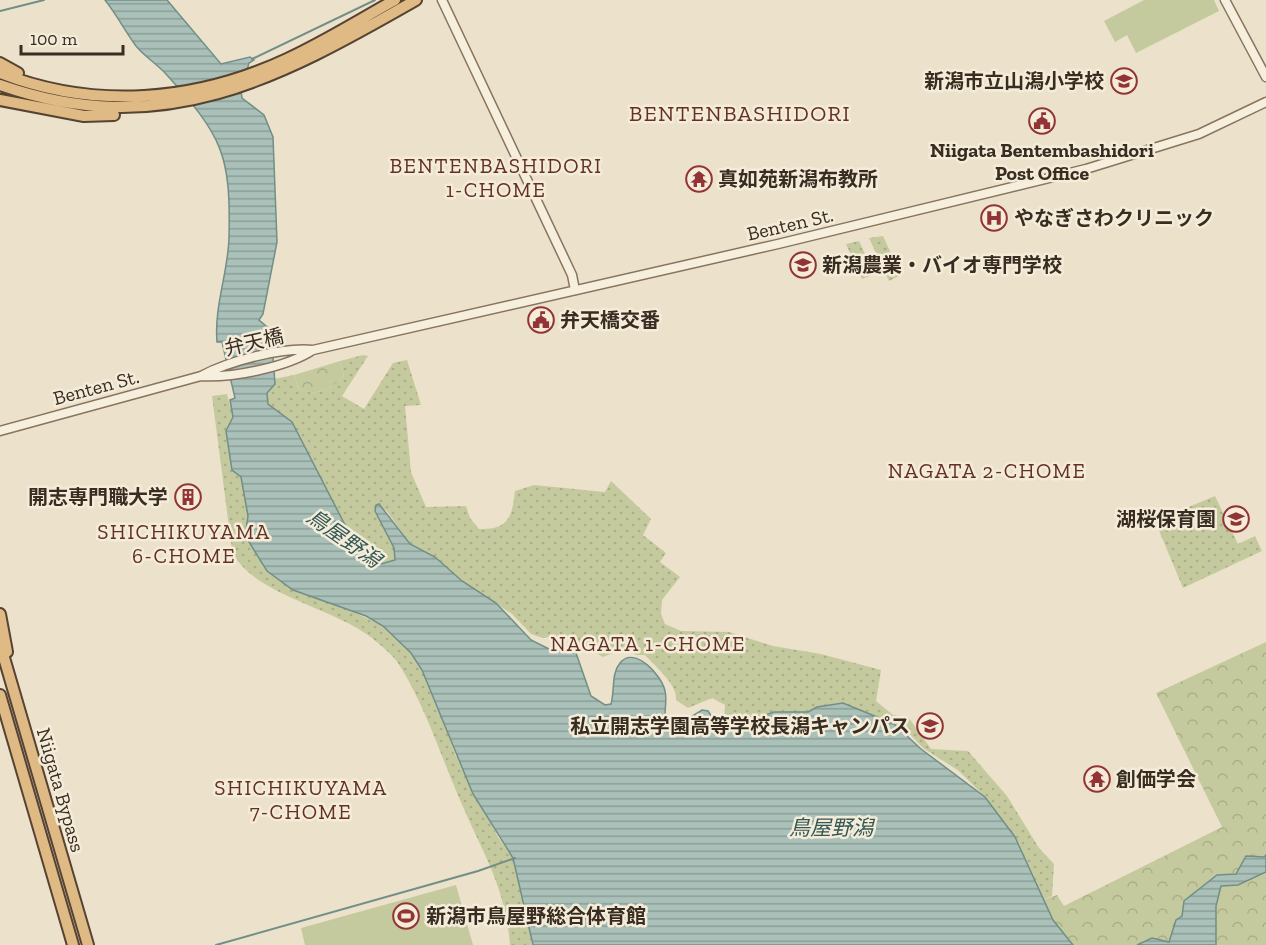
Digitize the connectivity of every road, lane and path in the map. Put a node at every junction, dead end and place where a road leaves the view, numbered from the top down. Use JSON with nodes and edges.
{"nodes":[{"id":1,"x":395,"y":0,"type":"edge"},
{"id":2,"x":416,"y":0,"type":"edge"},
{"id":3,"x":442,"y":0,"type":"edge"},
{"id":4,"x":1225,"y":0,"type":"edge"},
{"id":5,"x":0,"y":63,"type":"edge"},
{"id":6,"x":289,"y":64,"type":"junction"},
{"id":7,"x":0,"y":73,"type":"edge"},
{"id":8,"x":1266,"y":78,"type":"edge"},
{"id":9,"x":0,"y":85,"type":"edge"},
{"id":10,"x":39,"y":87,"type":"junction"},
{"id":11,"x":0,"y":100,"type":"edge"},
{"id":12,"x":174,"y":100,"type":"junction"},
{"id":13,"x":1266,"y":102,"type":"edge"},
{"id":14,"x":575,"y":290,"type":"junction"},
{"id":15,"x":313,"y":350,"type":"junction"},
{"id":16,"x":201,"y":376,"type":"junction"},
{"id":17,"x":0,"y":431,"type":"edge"},
{"id":18,"x":0,"y":614,"type":"edge"},
{"id":19,"x":0,"y":644,"type":"edge"},
{"id":20,"x":1,"y":700,"type":"edge"},
{"id":21,"x":17,"y":704,"type":"junction"},
{"id":22,"x":73,"y":945,"type":"edge"},
{"id":23,"x":88,"y":945,"type":"edge"}],
"edges":[{"from":1,"to":6,"type":"highway"},
{"from":2,"to":6,"type":"highway"},
{"from":3,"to":14,"type":"street"},
{"from":4,"to":8,"type":"street"},
{"from":5,"to":10,"type":"highway"},
{"from":6,"to":12,"type":"highway"},
{"from":7,"to":10,"type":"highway"},
{"from":9,"to":12,"type":"highway"},
{"from":10,"to":12,"type":"highway"},
{"from":11,"to":12,"type":"highway"},
{"from":13,"to":14,"type":"street","name":"Benten St."},
{"from":14,"to":15,"type":"street","name":"Benten St."},
{"from":15,"to":16,"type":"street","name":"弁天橋"},
{"from":15,"to":16,"type":"street","name":"弁天橋"},
{"from":16,"to":17,"type":"street","name":"Benten St."},
{"from":18,"to":21,"type":"highway"},
{"from":19,"to":21,"type":"highway","name":"Niigata Bypass"},
{"from":20,"to":22,"type":"highway","name":"Niigata Bypass"},
{"from":21,"to":23,"type":"highway","name":"Niigata Bypass"}]}
